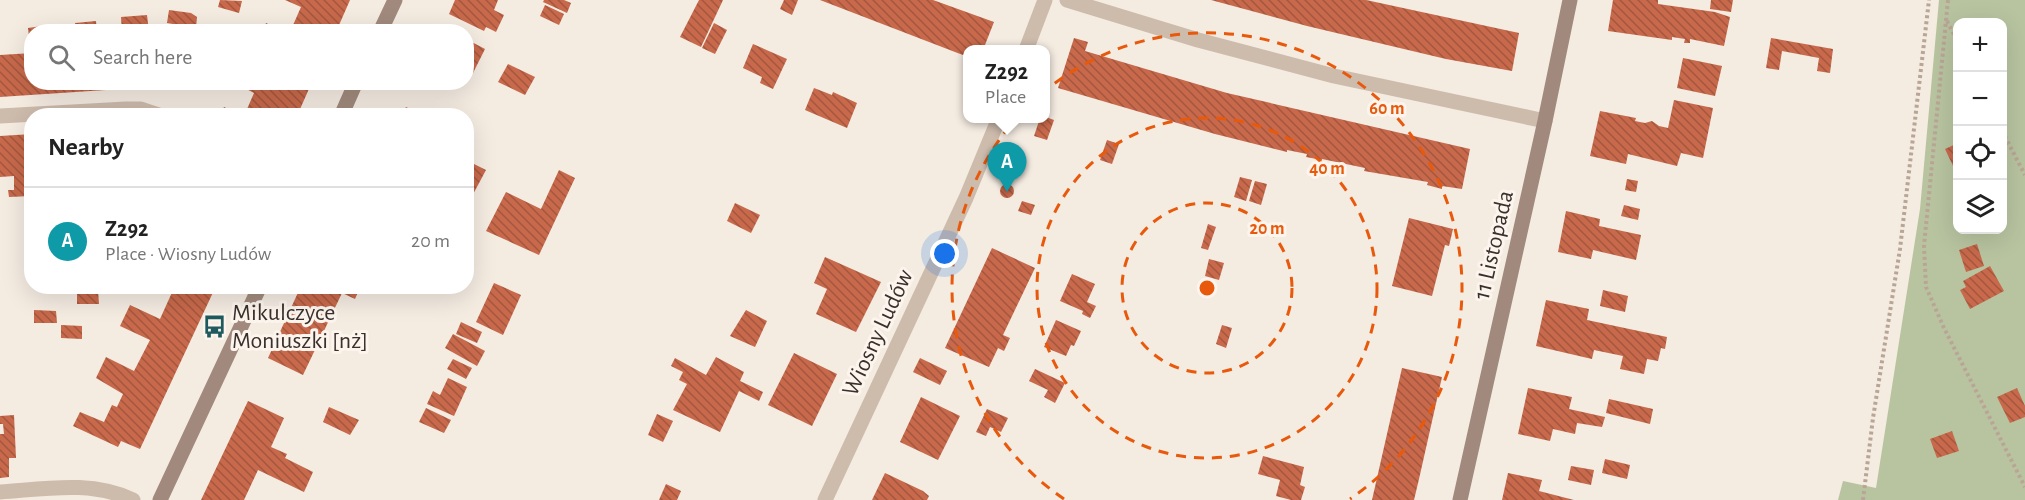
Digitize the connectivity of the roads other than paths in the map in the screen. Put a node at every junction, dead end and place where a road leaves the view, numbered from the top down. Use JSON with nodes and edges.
{"nodes":[{"id":1,"x":395,"y":0,"type":"edge"},
{"id":2,"x":1045,"y":0,"type":"edge"},
{"id":3,"x":1067,"y":0,"type":"edge"},
{"id":4,"x":1570,"y":0,"type":"edge"},
{"id":5,"x":384,"y":24,"type":"edge"},
{"id":6,"x":1028,"y":45,"type":"edge"},
{"id":7,"x":352,"y":90,"type":"edge"},
{"id":8,"x":345,"y":108,"type":"edge"},
{"id":9,"x":24,"y":115,"type":"edge"},
{"id":10,"x":0,"y":116,"type":"edge"},
{"id":11,"x":1545,"y":120,"type":"junction"},
{"id":12,"x":997,"y":123,"type":"edge"},
{"id":13,"x":256,"y":294,"type":"edge"},
{"id":14,"x":0,"y":492,"type":"edge"},
{"id":15,"x":133,"y":500,"type":"edge"},
{"id":16,"x":160,"y":500,"type":"edge"},
{"id":17,"x":825,"y":500,"type":"edge"},
{"id":18,"x":1460,"y":500,"type":"edge"}],
"edges":[{"from":1,"to":5,"type":"street"},
{"from":2,"to":6,"type":"street"},
{"from":3,"to":11,"type":"street"},
{"from":4,"to":11,"type":"street","name":"11 Listopada"},
{"from":7,"to":8,"type":"street"},
{"from":9,"to":10,"type":"street"},
{"from":11,"to":18,"type":"street","name":"11 Listopada"},
{"from":12,"to":17,"type":"street","name":"Wiosny Ludów"},
{"from":13,"to":16,"type":"street"},
{"from":14,"to":15,"type":"street"}]}
